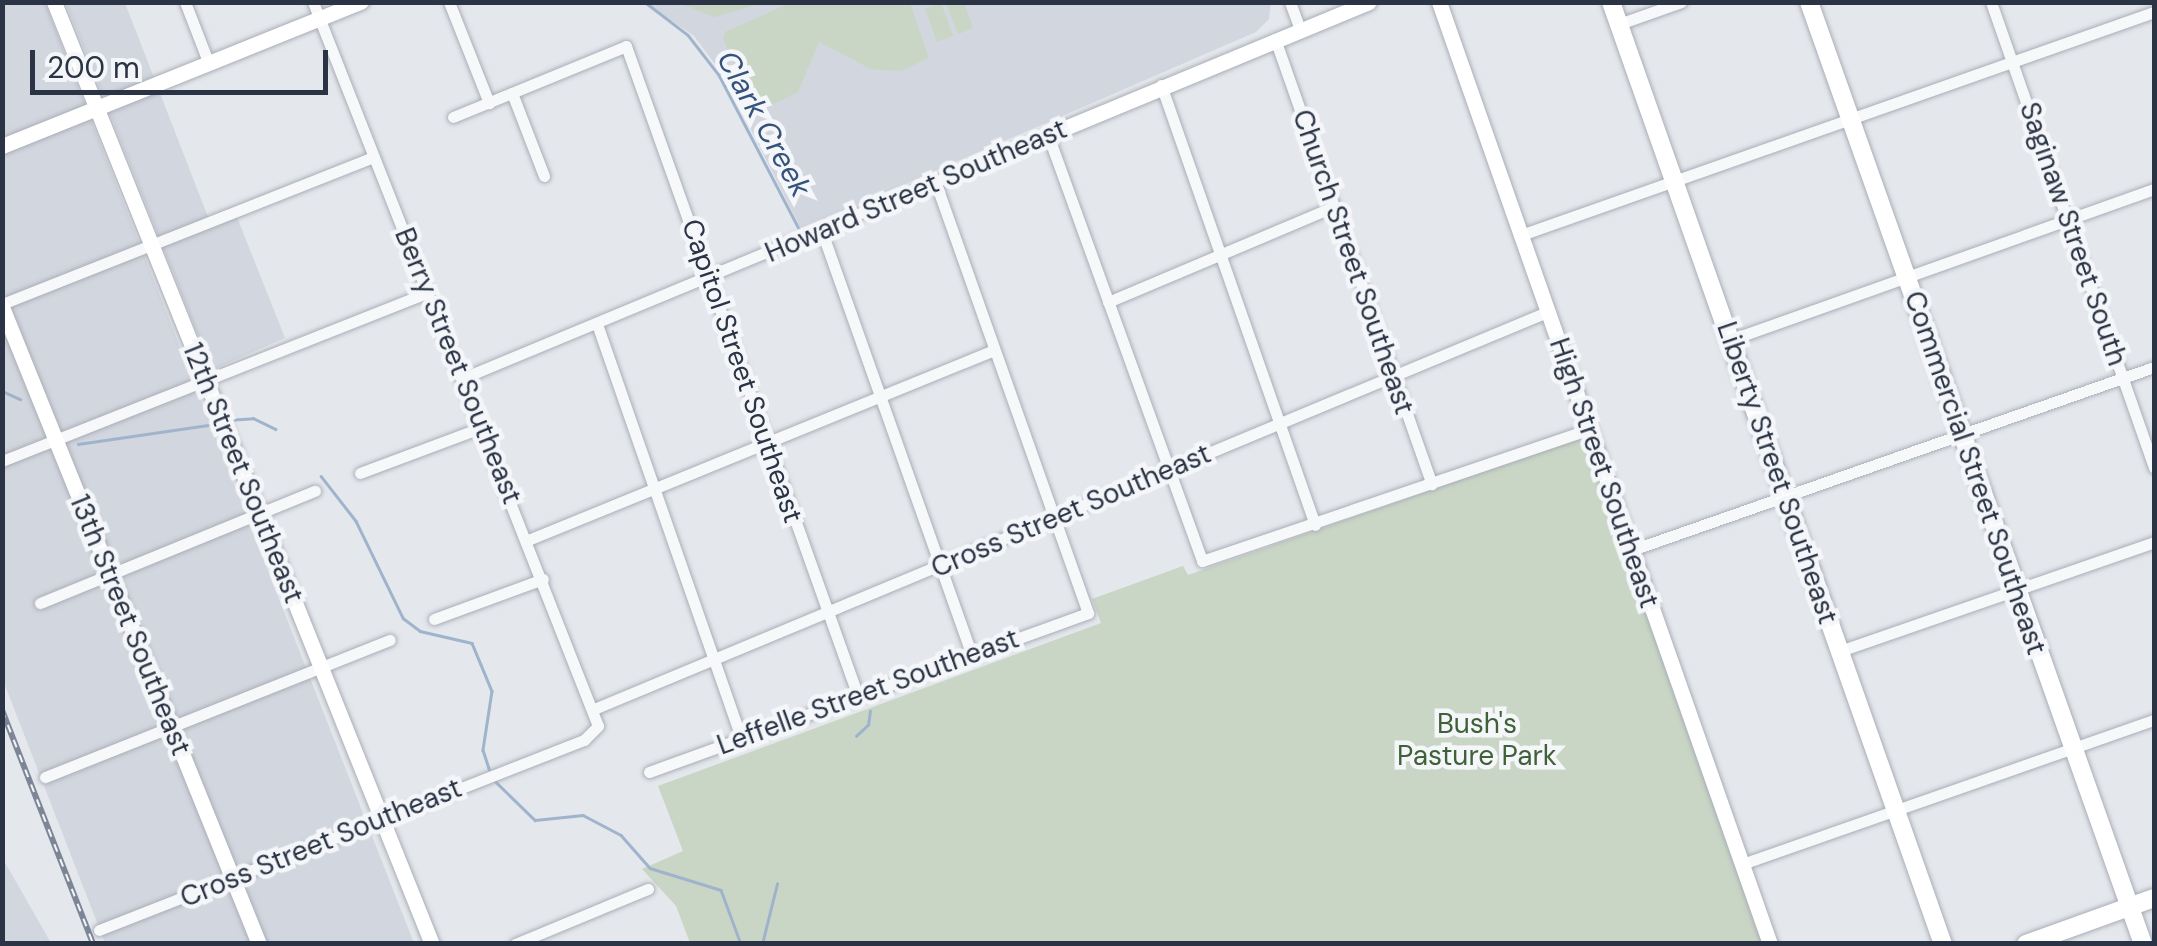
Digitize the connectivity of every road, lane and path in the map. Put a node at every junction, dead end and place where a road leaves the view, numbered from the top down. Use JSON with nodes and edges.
{"nodes":[{"id":1,"x":54,"y":2,"type":"edge"},
{"id":2,"x":184,"y":2,"type":"edge"},
{"id":3,"x":312,"y":2,"type":"edge"},
{"id":4,"x":361,"y":2,"type":"edge"},
{"id":5,"x":449,"y":2,"type":"edge"},
{"id":6,"x":1290,"y":2,"type":"edge"},
{"id":7,"x":1369,"y":2,"type":"edge"},
{"id":8,"x":1439,"y":2,"type":"edge"},
{"id":9,"x":1612,"y":2,"type":"edge"},
{"id":10,"x":1680,"y":2,"type":"edge"},
{"id":11,"x":1809,"y":2,"type":"edge"},
{"id":12,"x":1991,"y":2,"type":"edge"},
{"id":13,"x":2154,"y":12,"type":"edge"},
{"id":14,"x":320,"y":20,"type":"junction"},
{"id":15,"x":1619,"y":24,"type":"junction"},
{"id":16,"x":1300,"y":30,"type":"junction"},
{"id":17,"x":1275,"y":39,"type":"junction"},
{"id":18,"x":2012,"y":62,"type":"junction"},
{"id":19,"x":209,"y":64,"type":"junction"},
{"id":20,"x":1161,"y":85,"type":"junction"},
{"id":21,"x":512,"y":93,"type":"junction"},
{"id":22,"x":488,"y":103,"type":"junction"},
{"id":23,"x":96,"y":108,"type":"junction"},
{"id":24,"x":453,"y":118,"type":"dead end"},
{"id":25,"x":1850,"y":120,"type":"junction"},
{"id":26,"x":1048,"y":135,"type":"junction"},
{"id":27,"x":2,"y":146,"type":"edge"},
{"id":28,"x":373,"y":157,"type":"junction"},
{"id":29,"x":544,"y":176,"type":"dead end"},
{"id":30,"x":1674,"y":182,"type":"junction"},
{"id":31,"x":936,"y":183,"type":"junction"},
{"id":32,"x":2154,"y":189,"type":"edge"},
{"id":33,"x":1333,"y":207,"type":"junction"},
{"id":34,"x":2068,"y":220,"type":"junction"},
{"id":35,"x":822,"y":232,"type":"junction"},
{"id":36,"x":1521,"y":235,"type":"junction"},
{"id":37,"x":152,"y":244,"type":"junction"},
{"id":38,"x":1220,"y":253,"type":"junction"},
{"id":39,"x":710,"y":277,"type":"junction"},
{"id":40,"x":1906,"y":277,"type":"junction"},
{"id":41,"x":428,"y":292,"type":"junction"},
{"id":42,"x":1108,"y":302,"type":"junction"},
{"id":43,"x":2,"y":306,"type":"edge"},
{"id":44,"x":1548,"y":312,"type":"junction"},
{"id":45,"x":597,"y":324,"type":"junction"},
{"id":46,"x":1730,"y":340,"type":"junction"},
{"id":47,"x":994,"y":350,"type":"junction"},
{"id":48,"x":2154,"y":367,"type":"edge"},
{"id":49,"x":1394,"y":377,"type":"junction"},
{"id":50,"x":463,"y":378,"type":"junction"},
{"id":51,"x":2123,"y":378,"type":"junction"},
{"id":52,"x":205,"y":380,"type":"junction"},
{"id":53,"x":881,"y":397,"type":"junction"},
{"id":54,"x":1280,"y":424,"type":"junction"},
{"id":55,"x":483,"y":427,"type":"junction"},
{"id":56,"x":1590,"y":429,"type":"junction"},
{"id":57,"x":1962,"y":434,"type":"junction"},
{"id":58,"x":56,"y":440,"type":"junction"},
{"id":59,"x":767,"y":442,"type":"junction"},
{"id":60,"x":2,"y":461,"type":"edge"},
{"id":61,"x":2154,"y":466,"type":"edge"},
{"id":62,"x":1167,"y":471,"type":"junction"},
{"id":63,"x":360,"y":474,"type":"dead end"},
{"id":64,"x":1432,"y":484,"type":"junction"},
{"id":65,"x":654,"y":490,"type":"junction"},
{"id":66,"x":315,"y":491,"type":"dead end"},
{"id":67,"x":1784,"y":496,"type":"junction"},
{"id":68,"x":260,"y":514,"type":"junction"},
{"id":69,"x":1053,"y":518,"type":"junction"},
{"id":70,"x":1315,"y":525,"type":"junction"},
{"id":71,"x":528,"y":540,"type":"junction"},
{"id":72,"x":2154,"y":542,"type":"edge"},
{"id":73,"x":1632,"y":550,"type":"junction"},
{"id":74,"x":939,"y":566,"type":"junction"},
{"id":75,"x":110,"y":574,"type":"junction"},
{"id":76,"x":543,"y":578,"type":"junction"},
{"id":77,"x":2018,"y":591,"type":"junction"},
{"id":78,"x":40,"y":602,"type":"dead end"},
{"id":79,"x":827,"y":613,"type":"junction"},
{"id":80,"x":434,"y":619,"type":"dead end"},
{"id":81,"x":390,"y":640,"type":"dead end"},
{"id":82,"x":1840,"y":651,"type":"junction"},
{"id":83,"x":972,"y":654,"type":"junction"},
{"id":84,"x":715,"y":659,"type":"junction"},
{"id":85,"x":321,"y":666,"type":"junction"},
{"id":86,"x":858,"y":696,"type":"junction"},
{"id":87,"x":594,"y":710,"type":"junction"},
{"id":88,"x":2154,"y":720,"type":"edge"},
{"id":89,"x":171,"y":727,"type":"junction"},
{"id":90,"x":597,"y":731,"type":"joint"},
{"id":91,"x":741,"y":737,"type":"junction"},
{"id":92,"x":2072,"y":748,"type":"junction"},
{"id":93,"x":649,"y":772,"type":"dead end"},
{"id":94,"x":45,"y":777,"type":"dead end"},
{"id":95,"x":1896,"y":809,"type":"junction"},
{"id":96,"x":381,"y":817,"type":"junction"},
{"id":97,"x":1742,"y":864,"type":"junction"},
{"id":98,"x":232,"y":876,"type":"junction"},
{"id":99,"x":648,"y":889,"type":"dead end"},
{"id":100,"x":2154,"y":898,"type":"edge"},
{"id":101,"x":2130,"y":907,"type":"junction"},
{"id":102,"x":99,"y":930,"type":"dead end"},
{"id":103,"x":259,"y":944,"type":"edge"},
{"id":104,"x":432,"y":944,"type":"edge"},
{"id":105,"x":515,"y":944,"type":"edge"},
{"id":106,"x":1770,"y":944,"type":"edge"},
{"id":107,"x":1944,"y":944,"type":"edge"},
{"id":108,"x":2026,"y":944,"type":"edge"},
{"id":109,"x":2143,"y":944,"type":"edge"}],
"edges":[{"from":1,"to":23,"type":"street","name":"12th Street Southeast"},
{"from":2,"to":19,"type":"street"},
{"from":3,"to":14,"type":"street","name":"Berry Street Southeast"},
{"from":4,"to":14,"type":"street"},
{"from":5,"to":22,"type":"street"},
{"from":6,"to":16,"type":"street"},
{"from":7,"to":16,"type":"street","name":"Howard Street Southeast"},
{"from":8,"to":36,"type":"street","name":"High Street Southeast"},
{"from":9,"to":15,"type":"main road","name":"Liberty Street Southeast"},
{"from":10,"to":15,"type":"street"},
{"from":11,"to":25,"type":"main road","name":"Commercial Street Southeast"},
{"from":12,"to":18,"type":"street","name":"Saginaw Street South"},
{"from":13,"to":18,"type":"street"},
{"from":14,"to":19,"type":"street"},
{"from":14,"to":28,"type":"street","name":"Berry Street Southeast"},
{"from":15,"to":30,"type":"main road","name":"Liberty Street Southeast"},
{"from":16,"to":17,"type":"street","name":"Howard Street Southeast"},
{"from":17,"to":20,"type":"street","name":"Howard Street Southeast"},
{"from":17,"to":33,"type":"street","name":"Church Street Southeast"},
{"from":18,"to":25,"type":"street"},
{"from":18,"to":34,"type":"street","name":"Saginaw Street South"},
{"from":19,"to":23,"type":"street"},
{"from":20,"to":26,"type":"street","name":"Howard Street Southeast"},
{"from":20,"to":38,"type":"street"},
{"from":21,"to":22,"type":"street"},
{"from":21,"to":29,"type":"street"},
{"from":21,"to":39,"type":"street","name":"Capitol Street Southeast"},
{"from":22,"to":24,"type":"street"},
{"from":23,"to":27,"type":"street"},
{"from":23,"to":37,"type":"street","name":"12th Street Southeast"},
{"from":25,"to":30,"type":"street"},
{"from":25,"to":40,"type":"main road","name":"Commercial Street Southeast"},
{"from":26,"to":31,"type":"street","name":"Howard Street Southeast"},
{"from":26,"to":42,"type":"street"},
{"from":28,"to":37,"type":"street"},
{"from":28,"to":41,"type":"street","name":"Berry Street Southeast"},
{"from":30,"to":36,"type":"street"},
{"from":30,"to":46,"type":"main road","name":"Liberty Street Southeast"},
{"from":31,"to":35,"type":"street","name":"Howard Street Southeast"},
{"from":31,"to":47,"type":"street"},
{"from":32,"to":34,"type":"street"},
{"from":33,"to":38,"type":"street"},
{"from":33,"to":49,"type":"street","name":"Church Street Southeast"},
{"from":34,"to":40,"type":"street"},
{"from":34,"to":51,"type":"street","name":"Saginaw Street South"},
{"from":35,"to":39,"type":"street","name":"Howard Street Southeast"},
{"from":35,"to":53,"type":"street"},
{"from":36,"to":44,"type":"street","name":"High Street Southeast"},
{"from":37,"to":43,"type":"street"},
{"from":37,"to":52,"type":"street","name":"12th Street Southeast"},
{"from":38,"to":42,"type":"street"},
{"from":38,"to":54,"type":"street"},
{"from":39,"to":45,"type":"street","name":"Howard Street Southeast"},
{"from":39,"to":59,"type":"street","name":"Capitol Street Southeast"},
{"from":40,"to":46,"type":"street"},
{"from":40,"to":57,"type":"main road","name":"Commercial Street Southeast"},
{"from":41,"to":50,"type":"street","name":"Berry Street Southeast"},
{"from":41,"to":52,"type":"street"},
{"from":42,"to":62,"type":"street"},
{"from":43,"to":58,"type":"street","name":"13th Street Southeast"},
{"from":44,"to":49,"type":"street","name":"Cross Street Southeast"},
{"from":44,"to":56,"type":"street","name":"High Street Southeast"},
{"from":45,"to":50,"type":"street","name":"Howard Street Southeast"},
{"from":45,"to":65,"type":"street"},
{"from":46,"to":67,"type":"main road","name":"Liberty Street Southeast"},
{"from":47,"to":53,"type":"street"},
{"from":47,"to":69,"type":"street"},
{"from":48,"to":51,"type":"street"},
{"from":49,"to":54,"type":"street","name":"Cross Street Southeast"},
{"from":49,"to":64,"type":"street","name":"Church Street Southeast"},
{"from":50,"to":55,"type":"street","name":"Berry Street Southeast"},
{"from":51,"to":57,"type":"street"},
{"from":51,"to":61,"type":"street","name":"Saginaw Street South"},
{"from":52,"to":58,"type":"street"},
{"from":52,"to":68,"type":"street","name":"12th Street Southeast"},
{"from":53,"to":59,"type":"street"},
{"from":53,"to":74,"type":"street"},
{"from":54,"to":62,"type":"street","name":"Cross Street Southeast"},
{"from":54,"to":70,"type":"street"},
{"from":55,"to":63,"type":"street"},
{"from":55,"to":71,"type":"street","name":"Berry Street Southeast"},
{"from":56,"to":64,"type":"street"},
{"from":56,"to":73,"type":"street","name":"High Street Southeast"},
{"from":57,"to":67,"type":"street"},
{"from":57,"to":77,"type":"main road","name":"Commercial Street Southeast"},
{"from":58,"to":60,"type":"street"},
{"from":58,"to":75,"type":"street","name":"13th Street Southeast"},
{"from":59,"to":65,"type":"street"},
{"from":59,"to":79,"type":"street","name":"Capitol Street Southeast"},
{"from":62,"to":69,"type":"street","name":"Cross Street Southeast"},
{"from":62,"to":70,"type":"street"},
{"from":64,"to":70,"type":"street"},
{"from":65,"to":71,"type":"street"},
{"from":65,"to":84,"type":"street"},
{"from":66,"to":68,"type":"street"},
{"from":67,"to":73,"type":"street"},
{"from":67,"to":82,"type":"main road","name":"Liberty Street Southeast"},
{"from":68,"to":75,"type":"street"},
{"from":68,"to":85,"type":"street","name":"12th Street Southeast"},
{"from":69,"to":74,"type":"street","name":"Cross Street Southeast"},
{"from":69,"to":83,"type":"street","name":"Leffelle Street Southeast"},
{"from":71,"to":76,"type":"street","name":"Berry Street Southeast"},
{"from":72,"to":77,"type":"street"},
{"from":73,"to":97,"type":"street","name":"High Street Southeast"},
{"from":74,"to":79,"type":"street","name":"Cross Street Southeast"},
{"from":74,"to":83,"type":"street"},
{"from":75,"to":78,"type":"street"},
{"from":75,"to":89,"type":"street","name":"13th Street Southeast"},
{"from":76,"to":80,"type":"street"},
{"from":76,"to":87,"type":"street","name":"Berry Street Southeast"},
{"from":77,"to":82,"type":"street"},
{"from":77,"to":92,"type":"main road","name":"Commercial Street Southeast"},
{"from":79,"to":84,"type":"street","name":"Cross Street Southeast"},
{"from":79,"to":86,"type":"street","name":"Capitol Street Southeast"},
{"from":81,"to":85,"type":"street"},
{"from":82,"to":95,"type":"main road","name":"Liberty Street Southeast"},
{"from":83,"to":86,"type":"street","name":"Leffelle Street Southeast"},
{"from":84,"to":87,"type":"street","name":"Cross Street Southeast"},
{"from":84,"to":91,"type":"street"},
{"from":85,"to":89,"type":"street"},
{"from":85,"to":96,"type":"street","name":"12th Street Southeast"},
{"from":86,"to":91,"type":"street","name":"Leffelle Street Southeast"},
{"from":87,"to":90,"type":"street","name":"Berry Street Southeast"},
{"from":88,"to":92,"type":"street"},
{"from":89,"to":94,"type":"street"},
{"from":89,"to":98,"type":"street","name":"13th Street Southeast"},
{"from":90,"to":96,"type":"street","name":"Cross Street Southeast"},
{"from":91,"to":93,"type":"street","name":"Leffelle Street Southeast"},
{"from":92,"to":95,"type":"street"},
{"from":92,"to":101,"type":"main road","name":"Commercial Street Southeast"},
{"from":95,"to":97,"type":"street"},
{"from":95,"to":107,"type":"main road","name":"Liberty Street Southeast"},
{"from":96,"to":98,"type":"street","name":"Cross Street Southeast"},
{"from":96,"to":104,"type":"street","name":"12th Street Southeast"},
{"from":97,"to":106,"type":"street","name":"High Street Southeast"},
{"from":98,"to":102,"type":"street","name":"Cross Street Southeast"},
{"from":98,"to":103,"type":"street","name":"13th Street Southeast"},
{"from":99,"to":105,"type":"street"},
{"from":100,"to":101,"type":"main road"},
{"from":101,"to":108,"type":"main road"},
{"from":101,"to":109,"type":"main road","name":"Commercial Street Southeast"}]}
